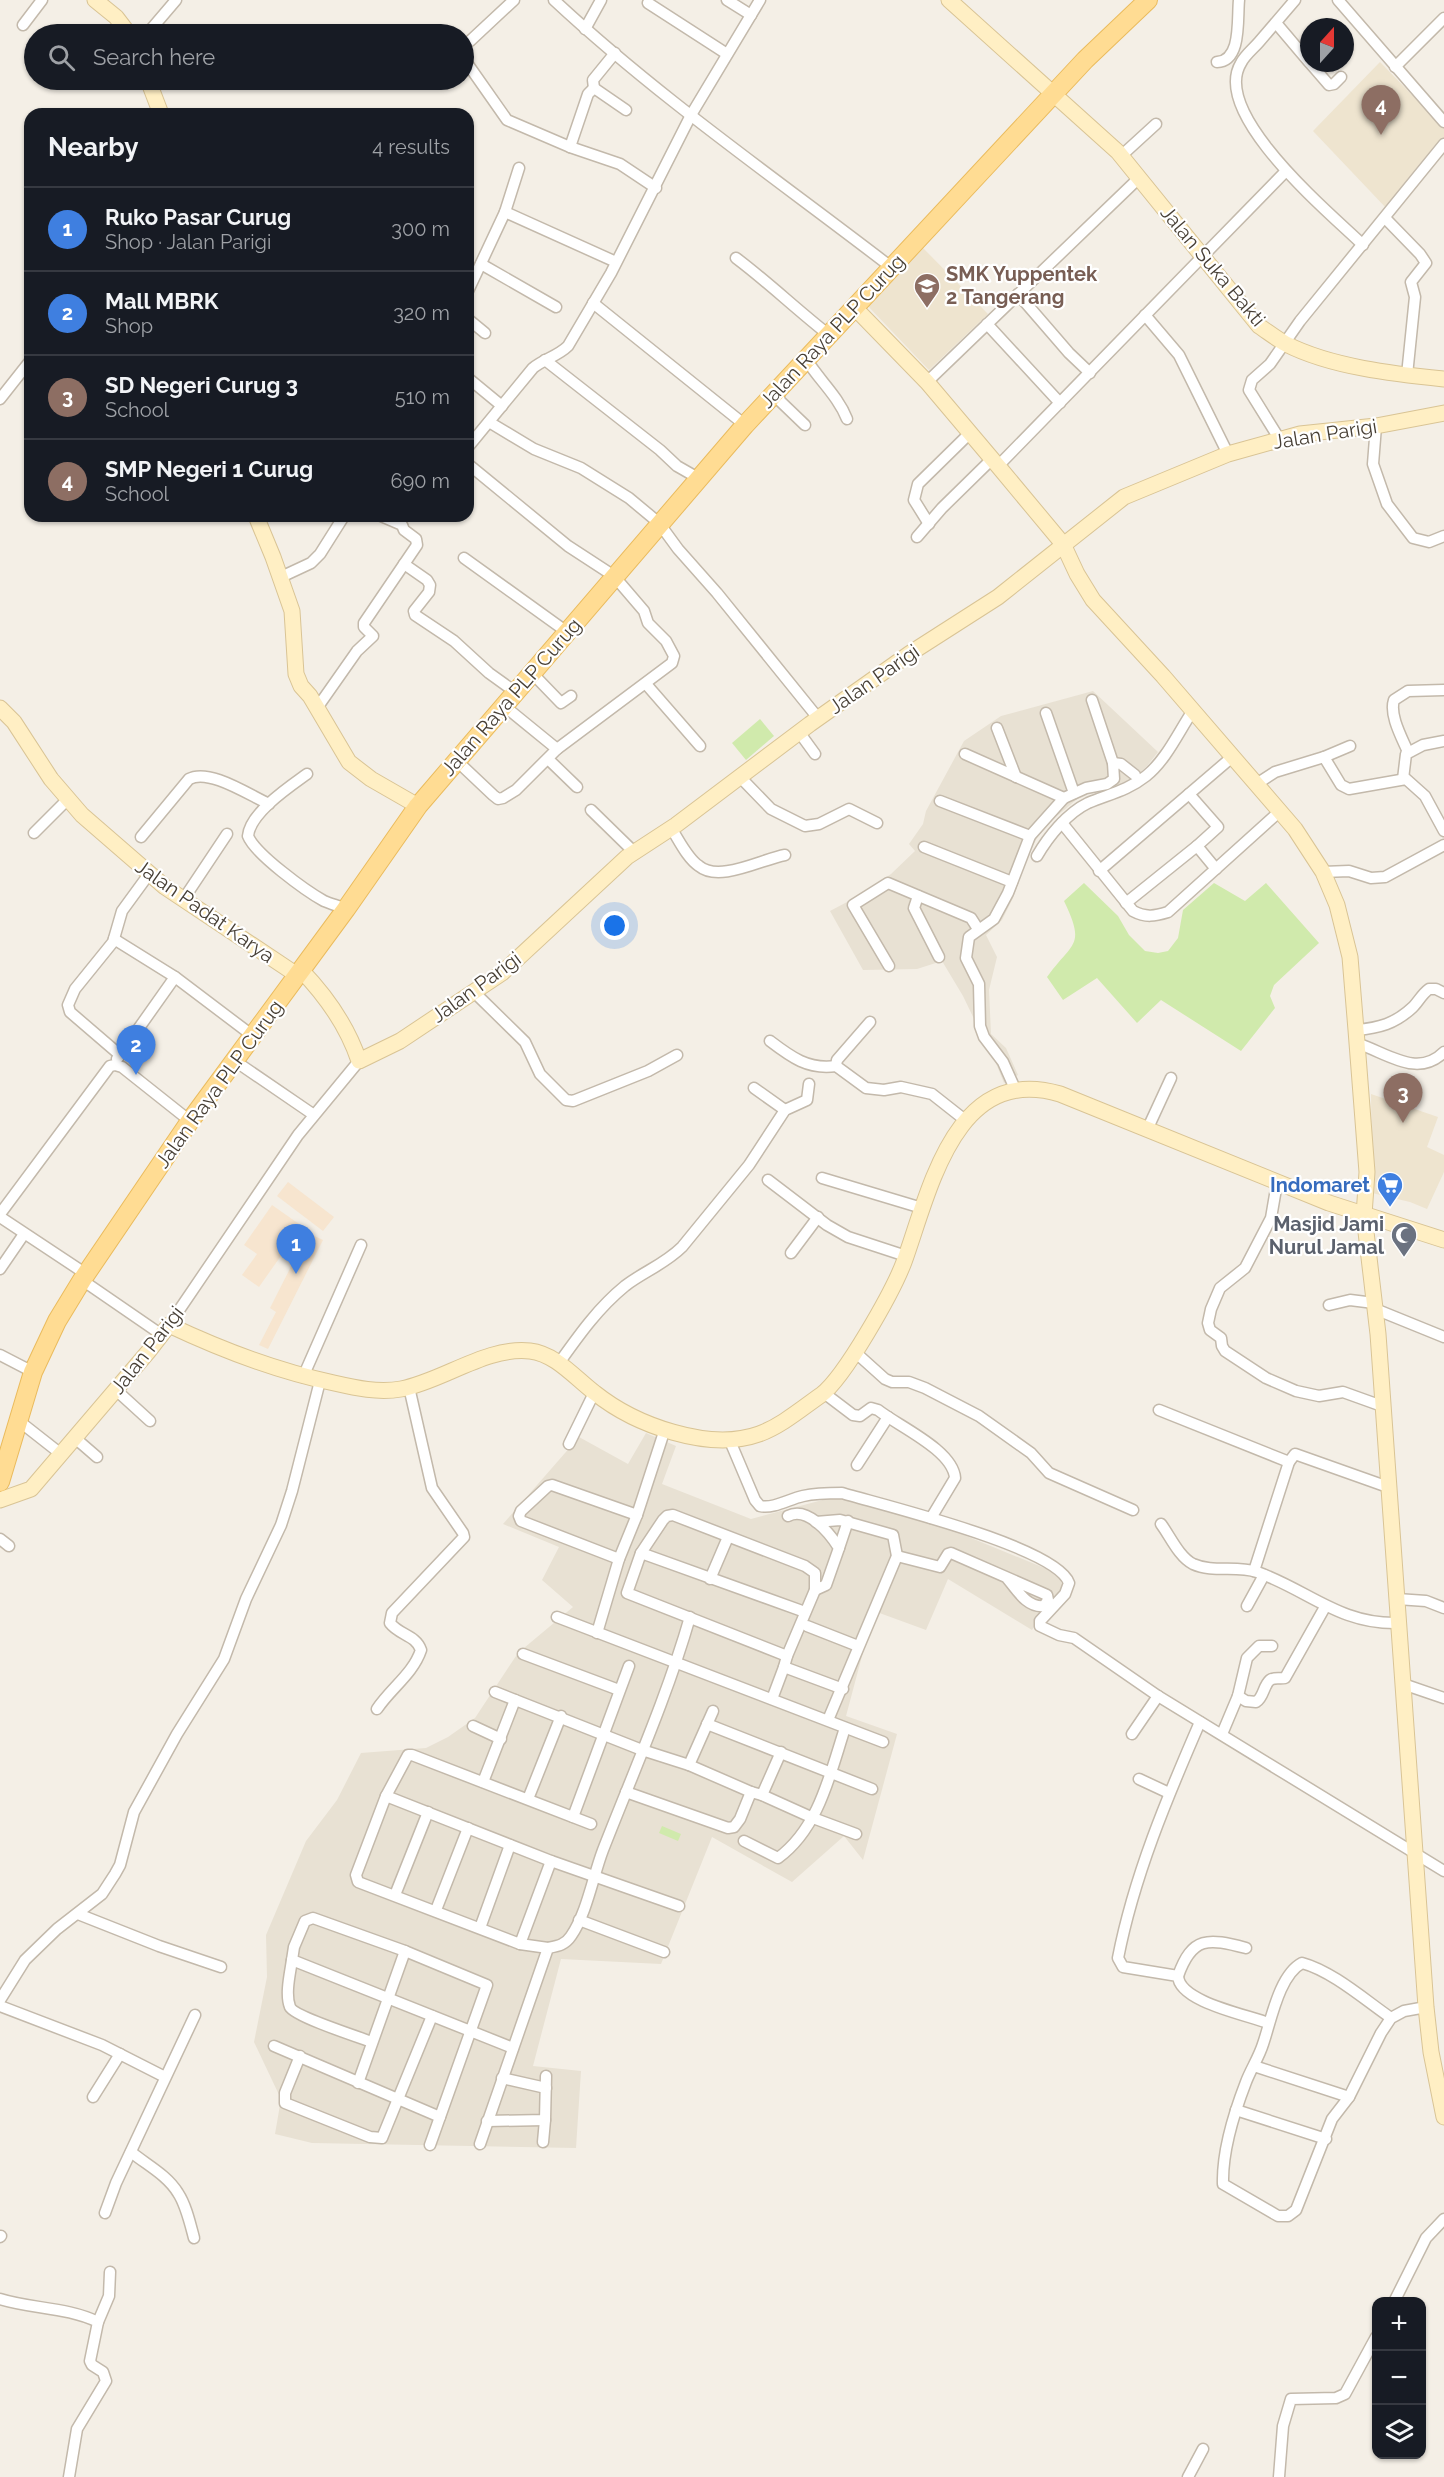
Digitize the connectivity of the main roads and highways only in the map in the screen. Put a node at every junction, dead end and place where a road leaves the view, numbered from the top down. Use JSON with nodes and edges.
{"nodes":[{"id":1,"x":1148,"y":0,"type":"edge"},
{"id":2,"x":0,"y":1482,"type":"edge"}],
"edges":[{"from":1,"to":2,"type":"main road","name":"Jalan Raya PLP Curug"}]}
